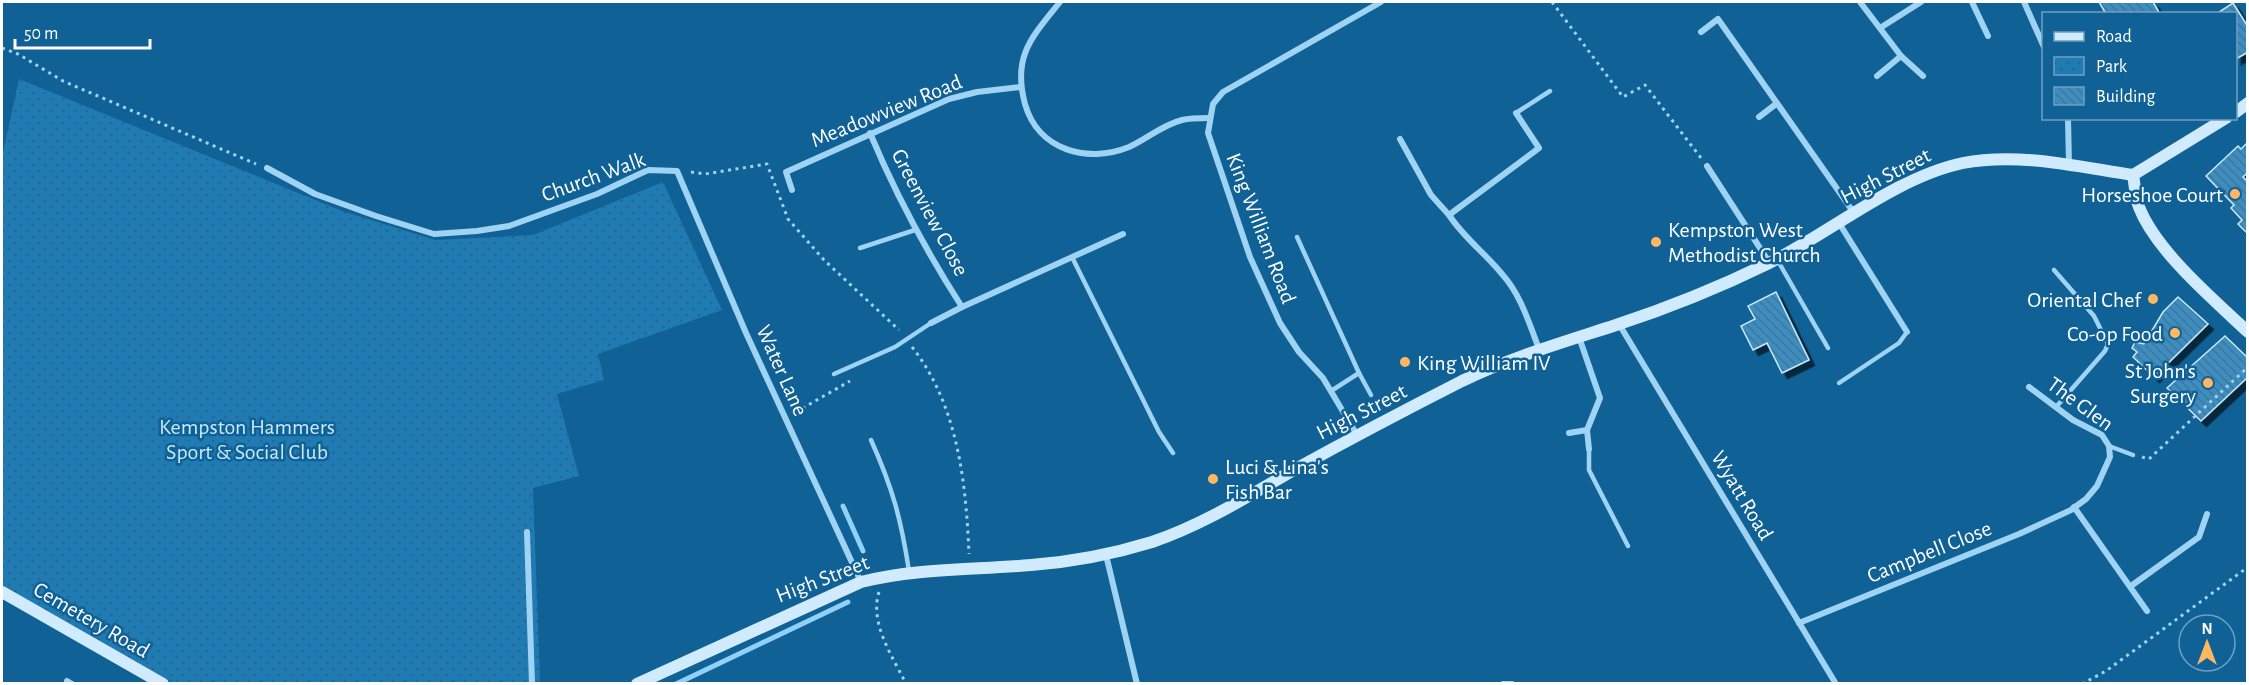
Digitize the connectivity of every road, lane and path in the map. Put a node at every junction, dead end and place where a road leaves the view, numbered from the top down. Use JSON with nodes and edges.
{"nodes":[{"id":1,"x":1060,"y":2,"type":"edge"},
{"id":2,"x":1381,"y":2,"type":"edge"},
{"id":3,"x":1552,"y":2,"type":"edge"},
{"id":4,"x":1860,"y":2,"type":"edge"},
{"id":5,"x":1921,"y":2,"type":"edge"},
{"id":6,"x":1972,"y":2,"type":"edge"},
{"id":7,"x":2024,"y":2,"type":"edge"},
{"id":8,"x":1880,"y":28,"type":"junction"},
{"id":9,"x":1701,"y":32,"type":"dead end"},
{"id":10,"x":1988,"y":36,"type":"dead end"},
{"id":11,"x":2042,"y":45,"type":"edge"},
{"id":12,"x":2,"y":48,"type":"edge"},
{"id":13,"x":1901,"y":56,"type":"junction"},
{"id":14,"x":1877,"y":76,"type":"dead end"},
{"id":15,"x":1923,"y":76,"type":"dead end"},
{"id":16,"x":1021,"y":87,"type":"junction"},
{"id":17,"x":1550,"y":91,"type":"dead end"},
{"id":18,"x":1776,"y":104,"type":"junction"},
{"id":19,"x":1516,"y":113,"type":"joint"},
{"id":20,"x":1759,"y":117,"type":"dead end"},
{"id":21,"x":1209,"y":118,"type":"junction"},
{"id":22,"x":2068,"y":120,"type":"edge"},
{"id":23,"x":2223,"y":120,"type":"edge"},
{"id":24,"x":870,"y":133,"type":"junction"},
{"id":25,"x":1400,"y":140,"type":"dead end"},
{"id":26,"x":1707,"y":166,"type":"joint"},
{"id":27,"x":2069,"y":166,"type":"junction"},
{"id":28,"x":267,"y":168,"type":"joint"},
{"id":29,"x":677,"y":171,"type":"junction"},
{"id":30,"x":2133,"y":175,"type":"junction"},
{"id":31,"x":792,"y":190,"type":"dead end"},
{"id":32,"x":1854,"y":213,"type":"junction"},
{"id":33,"x":1449,"y":215,"type":"junction"},
{"id":34,"x":1839,"y":222,"type":"junction"},
{"id":35,"x":915,"y":230,"type":"junction"},
{"id":36,"x":1123,"y":234,"type":"dead end"},
{"id":37,"x":1297,"y":237,"type":"dead end"},
{"id":38,"x":860,"y":248,"type":"dead end"},
{"id":39,"x":1072,"y":257,"type":"junction"},
{"id":40,"x":1773,"y":261,"type":"junction"},
{"id":41,"x":2054,"y":270,"type":"dead end"},
{"id":42,"x":963,"y":308,"type":"junction"},
{"id":43,"x":931,"y":323,"type":"joint"},
{"id":44,"x":1619,"y":324,"type":"junction"},
{"id":45,"x":1907,"y":332,"type":"joint"},
{"id":46,"x":2247,"y":332,"type":"edge"},
{"id":47,"x":1579,"y":336,"type":"junction"},
{"id":48,"x":906,"y":339,"type":"junction"},
{"id":49,"x":1828,"y":348,"type":"dead end"},
{"id":50,"x":1539,"y":349,"type":"junction"},
{"id":51,"x":2247,"y":367,"type":"edge"},
{"id":52,"x":1359,"y":373,"type":"junction"},
{"id":53,"x":834,"y":374,"type":"dead end"},
{"id":54,"x":854,"y":379,"type":"dead end"},
{"id":55,"x":1839,"y":383,"type":"dead end"},
{"id":56,"x":2029,"y":387,"type":"dead end"},
{"id":57,"x":1331,"y":391,"type":"junction"},
{"id":58,"x":1371,"y":395,"type":"dead end"},
{"id":59,"x":2056,"y":407,"type":"junction"},
{"id":60,"x":784,"y":419,"type":"junction"},
{"id":61,"x":1587,"y":430,"type":"junction"},
{"id":62,"x":1569,"y":433,"type":"dead end"},
{"id":63,"x":1357,"y":435,"type":"junction"},
{"id":64,"x":871,"y":440,"type":"dead end"},
{"id":65,"x":2109,"y":446,"type":"junction"},
{"id":66,"x":1588,"y":449,"type":"joint"},
{"id":67,"x":1173,"y":453,"type":"dead end"},
{"id":68,"x":2133,"y":455,"type":"joint"},
{"id":69,"x":2073,"y":509,"type":"junction"},
{"id":70,"x":2208,"y":514,"type":"dead end"},
{"id":71,"x":527,"y":532,"type":"dead end"},
{"id":72,"x":1628,"y":546,"type":"dead end"},
{"id":73,"x":1106,"y":555,"type":"junction"},
{"id":74,"x":2247,"y":567,"type":"edge"},
{"id":75,"x":969,"y":568,"type":"junction"},
{"id":76,"x":910,"y":573,"type":"junction"},
{"id":77,"x":884,"y":576,"type":"junction"},
{"id":78,"x":861,"y":582,"type":"junction"},
{"id":79,"x":2130,"y":586,"type":"junction"},
{"id":80,"x":2,"y":592,"type":"edge"},
{"id":81,"x":2147,"y":611,"type":"dead end"},
{"id":82,"x":1799,"y":623,"type":"junction"},
{"id":83,"x":653,"y":680,"type":"edge"},
{"id":84,"x":162,"y":684,"type":"edge"},
{"id":85,"x":532,"y":684,"type":"edge"},
{"id":86,"x":637,"y":684,"type":"edge"},
{"id":87,"x":906,"y":684,"type":"edge"},
{"id":88,"x":1137,"y":684,"type":"edge"},
{"id":89,"x":1503,"y":684,"type":"edge"},
{"id":90,"x":1512,"y":684,"type":"edge"},
{"id":91,"x":1836,"y":684,"type":"edge"},
{"id":92,"x":2082,"y":684,"type":"edge"}],
"edges":[{"from":1,"to":16,"type":"street"},
{"from":2,"to":21,"type":"street"},
{"from":3,"to":26,"type":"path"},
{"from":4,"to":8,"type":"street"},
{"from":5,"to":8,"type":"street"},
{"from":6,"to":10,"type":"street"},
{"from":7,"to":11,"type":"street"},
{"from":8,"to":13,"type":"street"},
{"from":9,"to":18,"type":"street"},
{"from":12,"to":28,"type":"path"},
{"from":13,"to":14,"type":"street"},
{"from":13,"to":15,"type":"street"},
{"from":16,"to":21,"type":"street"},
{"from":16,"to":24,"type":"street","name":"Meadowview Road"},
{"from":17,"to":19,"type":"lane"},
{"from":18,"to":20,"type":"street"},
{"from":18,"to":32,"type":"street"},
{"from":19,"to":33,"type":"street"},
{"from":21,"to":57,"type":"street","name":"King William Road"},
{"from":22,"to":27,"type":"street"},
{"from":23,"to":30,"type":"main road"},
{"from":24,"to":31,"type":"street","name":"Meadowview Road"},
{"from":24,"to":35,"type":"street","name":"Greenview Close"},
{"from":25,"to":33,"type":"street"},
{"from":26,"to":40,"type":"street"},
{"from":27,"to":30,"type":"main road","name":"High Street"},
{"from":27,"to":32,"type":"main road","name":"High Street"},
{"from":28,"to":29,"type":"street","name":"Church Walk"},
{"from":29,"to":48,"type":"path","name":"Church Walk"},
{"from":29,"to":60,"type":"street","name":"Water Lane"},
{"from":30,"to":46,"type":"main road"},
{"from":32,"to":34,"type":"main road","name":"High Street"},
{"from":33,"to":50,"type":"street"},
{"from":34,"to":40,"type":"main road","name":"High Street"},
{"from":34,"to":45,"type":"street"},
{"from":35,"to":38,"type":"lane"},
{"from":35,"to":42,"type":"street","name":"Greenview Close"},
{"from":36,"to":39,"type":"street","name":"Greenview Close"},
{"from":37,"to":52,"type":"lane"},
{"from":39,"to":42,"type":"street","name":"Greenview Close"},
{"from":39,"to":67,"type":"lane"},
{"from":40,"to":44,"type":"main road","name":"High Street"},
{"from":40,"to":49,"type":"lane"},
{"from":41,"to":59,"type":"lane"},
{"from":42,"to":43,"type":"street","name":"Greenview Close"},
{"from":43,"to":48,"type":"lane"},
{"from":44,"to":47,"type":"main road","name":"High Street"},
{"from":44,"to":82,"type":"street","name":"Wyatt Road"},
{"from":45,"to":55,"type":"lane"},
{"from":47,"to":50,"type":"main road","name":"High Street"},
{"from":47,"to":61,"type":"street"},
{"from":48,"to":53,"type":"lane"},
{"from":48,"to":75,"type":"path","name":"Church Walk"},
{"from":50,"to":63,"type":"main road","name":"High Street"},
{"from":51,"to":68,"type":"path"},
{"from":52,"to":57,"type":"lane"},
{"from":52,"to":58,"type":"lane"},
{"from":54,"to":60,"type":"path"},
{"from":56,"to":59,"type":"street","name":"The Glen"},
{"from":57,"to":63,"type":"street","name":"King William Road"},
{"from":59,"to":65,"type":"street","name":"The Glen"},
{"from":60,"to":78,"type":"street","name":"Water Lane"},
{"from":61,"to":62,"type":"street"},
{"from":61,"to":66,"type":"street"},
{"from":63,"to":73,"type":"main road","name":"High Street"},
{"from":64,"to":76,"type":"lane"},
{"from":65,"to":68,"type":"lane"},
{"from":65,"to":69,"type":"street","name":"The Glen"},
{"from":66,"to":72,"type":"lane"},
{"from":69,"to":79,"type":"street"},
{"from":69,"to":82,"type":"street","name":"Campbell Close"},
{"from":70,"to":79,"type":"street"},
{"from":71,"to":85,"type":"street"},
{"from":73,"to":75,"type":"main road","name":"High Street"},
{"from":73,"to":88,"type":"street"},
{"from":74,"to":92,"type":"path"},
{"from":75,"to":76,"type":"main road","name":"High Street"},
{"from":76,"to":77,"type":"main road","name":"High Street"},
{"from":77,"to":78,"type":"main road","name":"High Street"},
{"from":77,"to":87,"type":"path"},
{"from":78,"to":83,"type":"main road","name":"High Street"},
{"from":79,"to":81,"type":"street"},
{"from":80,"to":84,"type":"main road","name":"Cemetery Road"},
{"from":82,"to":91,"type":"street","name":"Wyatt Road"},
{"from":83,"to":86,"type":"main road","name":"High Street"},
{"from":89,"to":90,"type":"street"}]}
